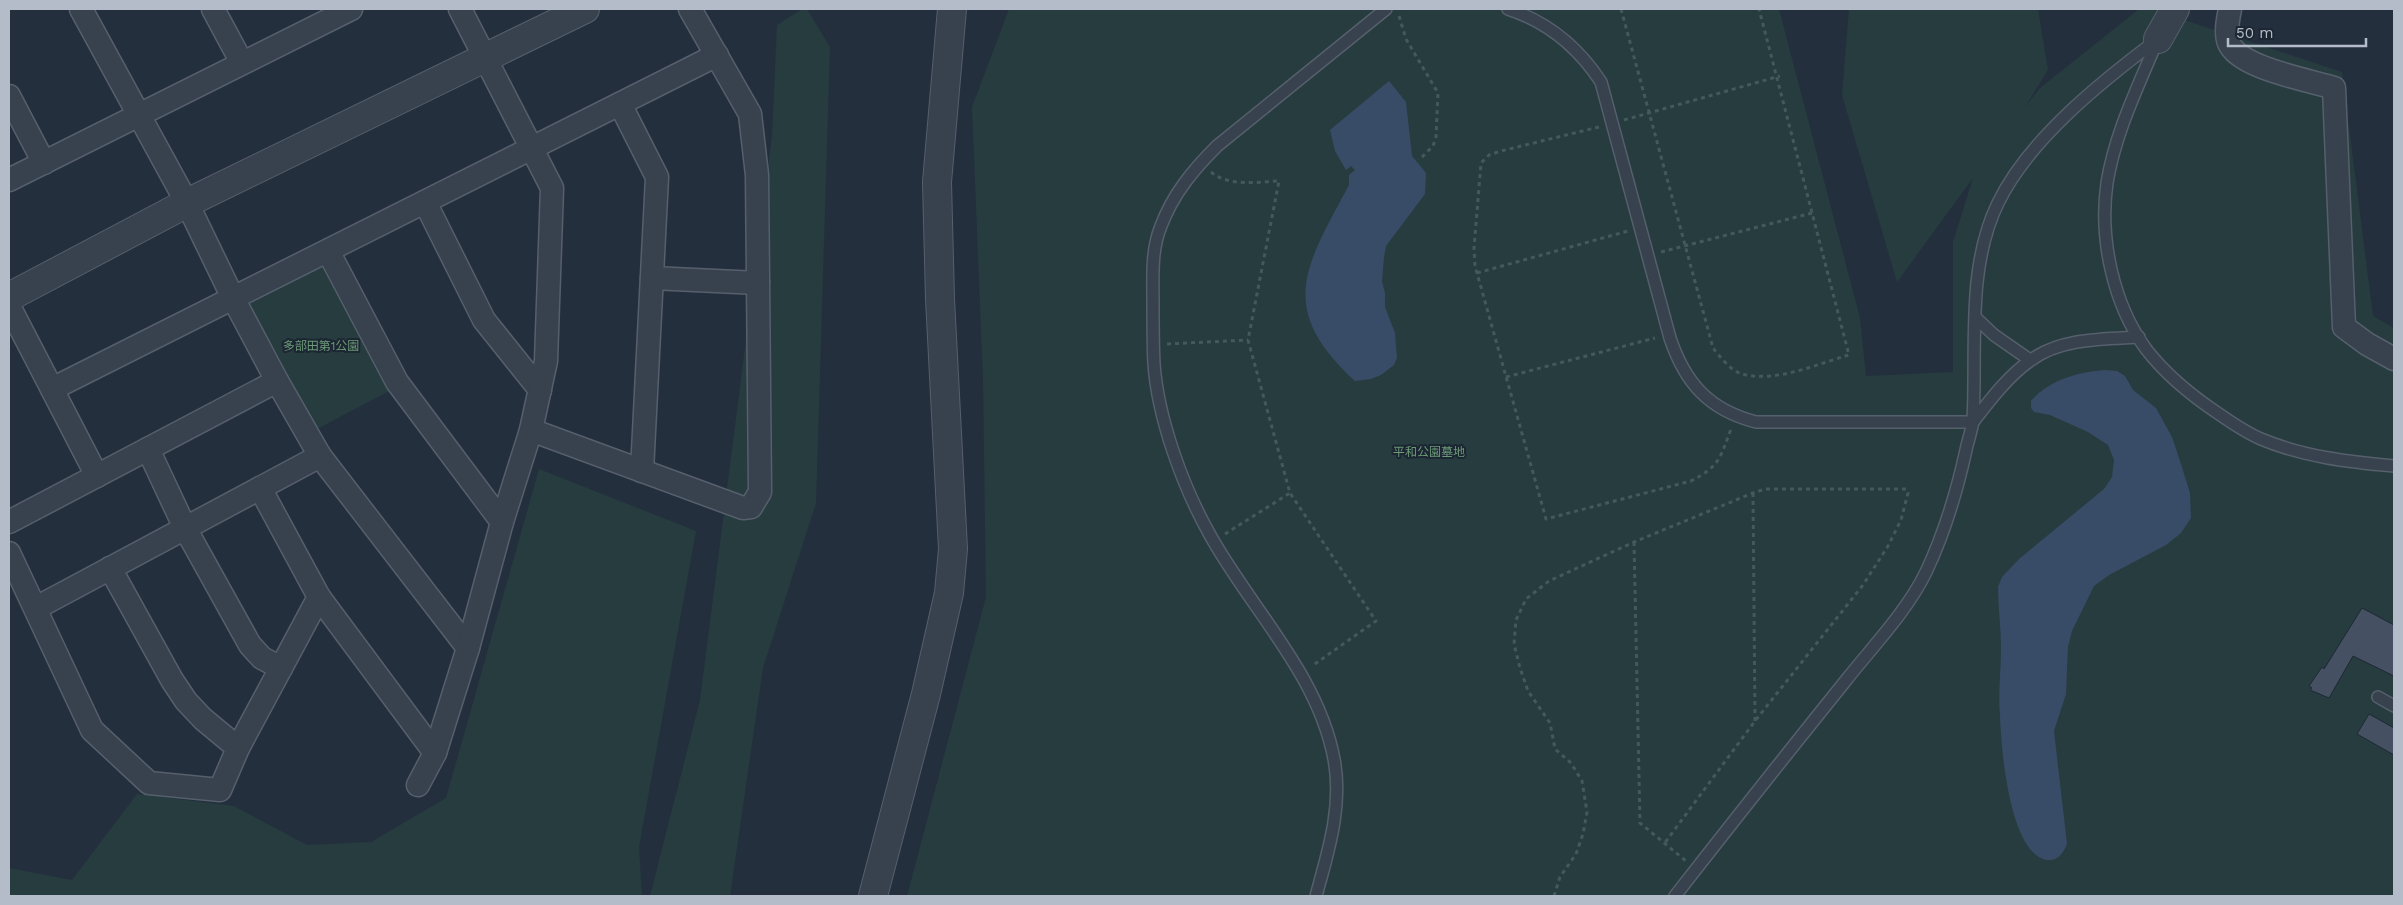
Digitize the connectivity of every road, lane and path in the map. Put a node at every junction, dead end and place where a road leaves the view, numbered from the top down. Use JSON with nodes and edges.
{"nodes":[{"id":1,"x":81,"y":9,"type":"edge"},
{"id":2,"x":214,"y":9,"type":"edge"},
{"id":3,"x":460,"y":9,"type":"edge"},
{"id":4,"x":585,"y":9,"type":"edge"},
{"id":5,"x":690,"y":9,"type":"edge"},
{"id":6,"x":952,"y":9,"type":"edge"},
{"id":7,"x":1386,"y":9,"type":"edge"},
{"id":8,"x":1395,"y":9,"type":"edge"},
{"id":9,"x":1508,"y":9,"type":"edge"},
{"id":10,"x":1621,"y":9,"type":"edge"},
{"id":11,"x":1759,"y":9,"type":"edge"},
{"id":12,"x":2175,"y":9,"type":"edge"},
{"id":13,"x":2230,"y":9,"type":"edge"},
{"id":14,"x":344,"y":10,"type":"edge"},
{"id":15,"x":2158,"y":39,"type":"junction"},
{"id":16,"x":717,"y":55,"type":"junction"},
{"id":17,"x":486,"y":59,"type":"junction"},
{"id":18,"x":242,"y":63,"type":"junction"},
{"id":19,"x":1780,"y":76,"type":"dead end"},
{"id":20,"x":9,"y":96,"type":"edge"},
{"id":21,"x":620,"y":104,"type":"junction"},
{"id":22,"x":1649,"y":113,"type":"junction"},
{"id":23,"x":139,"y":115,"type":"junction"},
{"id":24,"x":1613,"y":123,"type":"junction"},
{"id":25,"x":532,"y":148,"type":"junction"},
{"id":26,"x":1419,"y":160,"type":"dead end"},
{"id":27,"x":44,"y":163,"type":"junction"},
{"id":28,"x":1200,"y":163,"type":"junction"},
{"id":29,"x":9,"y":180,"type":"edge"},
{"id":30,"x":425,"y":202,"type":"junction"},
{"id":31,"x":187,"y":203,"type":"junction"},
{"id":32,"x":1812,"y":213,"type":"junction"},
{"id":33,"x":1641,"y":228,"type":"junction"},
{"id":34,"x":1685,"y":246,"type":"junction"},
{"id":35,"x":328,"y":251,"type":"junction"},
{"id":36,"x":1648,"y":256,"type":"junction"},
{"id":37,"x":1477,"y":273,"type":"junction"},
{"id":38,"x":652,"y":278,"type":"junction"},
{"id":39,"x":758,"y":283,"type":"junction"},
{"id":40,"x":9,"y":297,"type":"edge"},
{"id":41,"x":233,"y":298,"type":"junction"},
{"id":42,"x":9,"y":306,"type":"edge"},
{"id":43,"x":1153,"y":315,"type":"junction"},
{"id":44,"x":1976,"y":318,"type":"junction"},
{"id":45,"x":1670,"y":334,"type":"junction"},
{"id":46,"x":2139,"y":337,"type":"junction"},
{"id":47,"x":1248,"y":340,"type":"junction"},
{"id":48,"x":1154,"y":345,"type":"junction"},
{"id":49,"x":2394,"y":359,"type":"edge"},
{"id":50,"x":2030,"y":360,"type":"junction"},
{"id":51,"x":1154,"y":366,"type":"junction"},
{"id":52,"x":1506,"y":377,"type":"junction"},
{"id":53,"x":277,"y":381,"type":"junction"},
{"id":54,"x":52,"y":389,"type":"junction"},
{"id":55,"x":540,"y":390,"type":"junction"},
{"id":56,"x":1736,"y":417,"type":"junction"},
{"id":57,"x":1972,"y":422,"type":"junction"},
{"id":58,"x":531,"y":430,"type":"junction"},
{"id":59,"x":148,"y":449,"type":"junction"},
{"id":60,"x":320,"y":456,"type":"junction"},
{"id":61,"x":2394,"y":466,"type":"edge"},
{"id":62,"x":642,"y":471,"type":"junction"},
{"id":63,"x":96,"y":476,"type":"junction"},
{"id":64,"x":260,"y":488,"type":"junction"},
{"id":65,"x":1753,"y":492,"type":"junction"},
{"id":66,"x":1290,"y":493,"type":"junction"},
{"id":67,"x":9,"y":522,"type":"edge"},
{"id":68,"x":502,"y":522,"type":"junction"},
{"id":69,"x":185,"y":528,"type":"junction"},
{"id":70,"x":1214,"y":541,"type":"junction"},
{"id":71,"x":1634,"y":542,"type":"junction"},
{"id":72,"x":9,"y":553,"type":"edge"},
{"id":73,"x":110,"y":568,"type":"junction"},
{"id":74,"x":319,"y":598,"type":"junction"},
{"id":75,"x":24,"y":599,"type":"edge"},
{"id":76,"x":468,"y":648,"type":"junction"},
{"id":77,"x":281,"y":668,"type":"junction"},
{"id":78,"x":1301,"y":673,"type":"junction"},
{"id":79,"x":2378,"y":698,"type":"dead end"},
{"id":80,"x":2394,"y":706,"type":"edge"},
{"id":81,"x":1755,"y":721,"type":"junction"},
{"id":82,"x":238,"y":748,"type":"junction"},
{"id":83,"x":435,"y":753,"type":"junction"},
{"id":84,"x":418,"y":785,"type":"dead end"},
{"id":85,"x":1664,"y":844,"type":"junction"},
{"id":86,"x":1697,"y":868,"type":"junction"},
{"id":87,"x":873,"y":896,"type":"edge"},
{"id":88,"x":1316,"y":896,"type":"edge"},
{"id":89,"x":1554,"y":896,"type":"edge"},
{"id":90,"x":1675,"y":896,"type":"edge"}],
"edges":[{"from":1,"to":23,"type":"street"},
{"from":2,"to":18,"type":"street"},
{"from":3,"to":17,"type":"street"},
{"from":4,"to":17,"type":"street"},
{"from":5,"to":16,"type":"street"},
{"from":6,"to":87,"type":"street"},
{"from":7,"to":28,"type":"lane"},
{"from":8,"to":26,"type":"path"},
{"from":9,"to":24,"type":"lane"},
{"from":10,"to":22,"type":"path"},
{"from":11,"to":32,"type":"path"},
{"from":12,"to":15,"type":"street"},
{"from":13,"to":49,"type":"street"},
{"from":14,"to":18,"type":"street"},
{"from":15,"to":44,"type":"lane"},
{"from":15,"to":46,"type":"lane"},
{"from":16,"to":21,"type":"street"},
{"from":16,"to":39,"type":"street"},
{"from":17,"to":25,"type":"street"},
{"from":17,"to":31,"type":"street"},
{"from":18,"to":23,"type":"street"},
{"from":19,"to":22,"type":"path"},
{"from":20,"to":27,"type":"street"},
{"from":21,"to":25,"type":"street"},
{"from":21,"to":38,"type":"street"},
{"from":22,"to":24,"type":"path"},
{"from":22,"to":34,"type":"path"},
{"from":23,"to":27,"type":"street"},
{"from":23,"to":31,"type":"street"},
{"from":24,"to":33,"type":"lane"},
{"from":24,"to":37,"type":"path"},
{"from":25,"to":30,"type":"street"},
{"from":25,"to":55,"type":"street"},
{"from":27,"to":29,"type":"street"},
{"from":28,"to":43,"type":"lane"},
{"from":28,"to":47,"type":"path"},
{"from":30,"to":35,"type":"street"},
{"from":30,"to":55,"type":"street"},
{"from":31,"to":40,"type":"street"},
{"from":31,"to":41,"type":"street"},
{"from":32,"to":34,"type":"path"},
{"from":32,"to":34,"type":"path"},
{"from":33,"to":36,"type":"lane"},
{"from":33,"to":37,"type":"path"},
{"from":34,"to":36,"type":"path"},
{"from":35,"to":41,"type":"street"},
{"from":35,"to":68,"type":"street"},
{"from":36,"to":45,"type":"lane"},
{"from":37,"to":52,"type":"path"},
{"from":38,"to":39,"type":"street"},
{"from":38,"to":62,"type":"street"},
{"from":39,"to":62,"type":"street"},
{"from":41,"to":53,"type":"street"},
{"from":41,"to":54,"type":"street"},
{"from":42,"to":54,"type":"street"},
{"from":43,"to":48,"type":"lane"},
{"from":43,"to":51,"type":"lane"},
{"from":44,"to":50,"type":"lane"},
{"from":44,"to":57,"type":"lane"},
{"from":45,"to":52,"type":"path"},
{"from":45,"to":56,"type":"lane"},
{"from":46,"to":50,"type":"lane"},
{"from":46,"to":61,"type":"lane"},
{"from":47,"to":48,"type":"path"},
{"from":47,"to":66,"type":"path"},
{"from":48,"to":51,"type":"lane"},
{"from":50,"to":57,"type":"lane"},
{"from":51,"to":70,"type":"lane"},
{"from":52,"to":56,"type":"path"},
{"from":53,"to":59,"type":"street"},
{"from":53,"to":60,"type":"street"},
{"from":54,"to":63,"type":"street"},
{"from":55,"to":58,"type":"street"},
{"from":56,"to":57,"type":"lane"},
{"from":57,"to":86,"type":"lane"},
{"from":58,"to":62,"type":"street"},
{"from":58,"to":68,"type":"street"},
{"from":59,"to":63,"type":"street"},
{"from":59,"to":69,"type":"street"},
{"from":60,"to":64,"type":"street"},
{"from":60,"to":76,"type":"street"},
{"from":63,"to":67,"type":"street"},
{"from":64,"to":69,"type":"street"},
{"from":64,"to":74,"type":"street"},
{"from":65,"to":71,"type":"path"},
{"from":65,"to":81,"type":"path"},
{"from":65,"to":81,"type":"path"},
{"from":66,"to":70,"type":"path"},
{"from":66,"to":78,"type":"path"},
{"from":68,"to":76,"type":"street"},
{"from":69,"to":73,"type":"street"},
{"from":69,"to":77,"type":"street"},
{"from":70,"to":78,"type":"lane"},
{"from":71,"to":85,"type":"path"},
{"from":71,"to":89,"type":"path"},
{"from":72,"to":75,"type":"street"},
{"from":73,"to":75,"type":"street"},
{"from":73,"to":82,"type":"street"},
{"from":74,"to":77,"type":"street"},
{"from":74,"to":83,"type":"street"},
{"from":75,"to":82,"type":"street"},
{"from":76,"to":83,"type":"street"},
{"from":77,"to":82,"type":"street"},
{"from":78,"to":88,"type":"lane"},
{"from":79,"to":80,"type":"lane"},
{"from":81,"to":85,"type":"path"},
{"from":83,"to":84,"type":"street"},
{"from":85,"to":86,"type":"path"},
{"from":86,"to":90,"type":"lane"}]}
